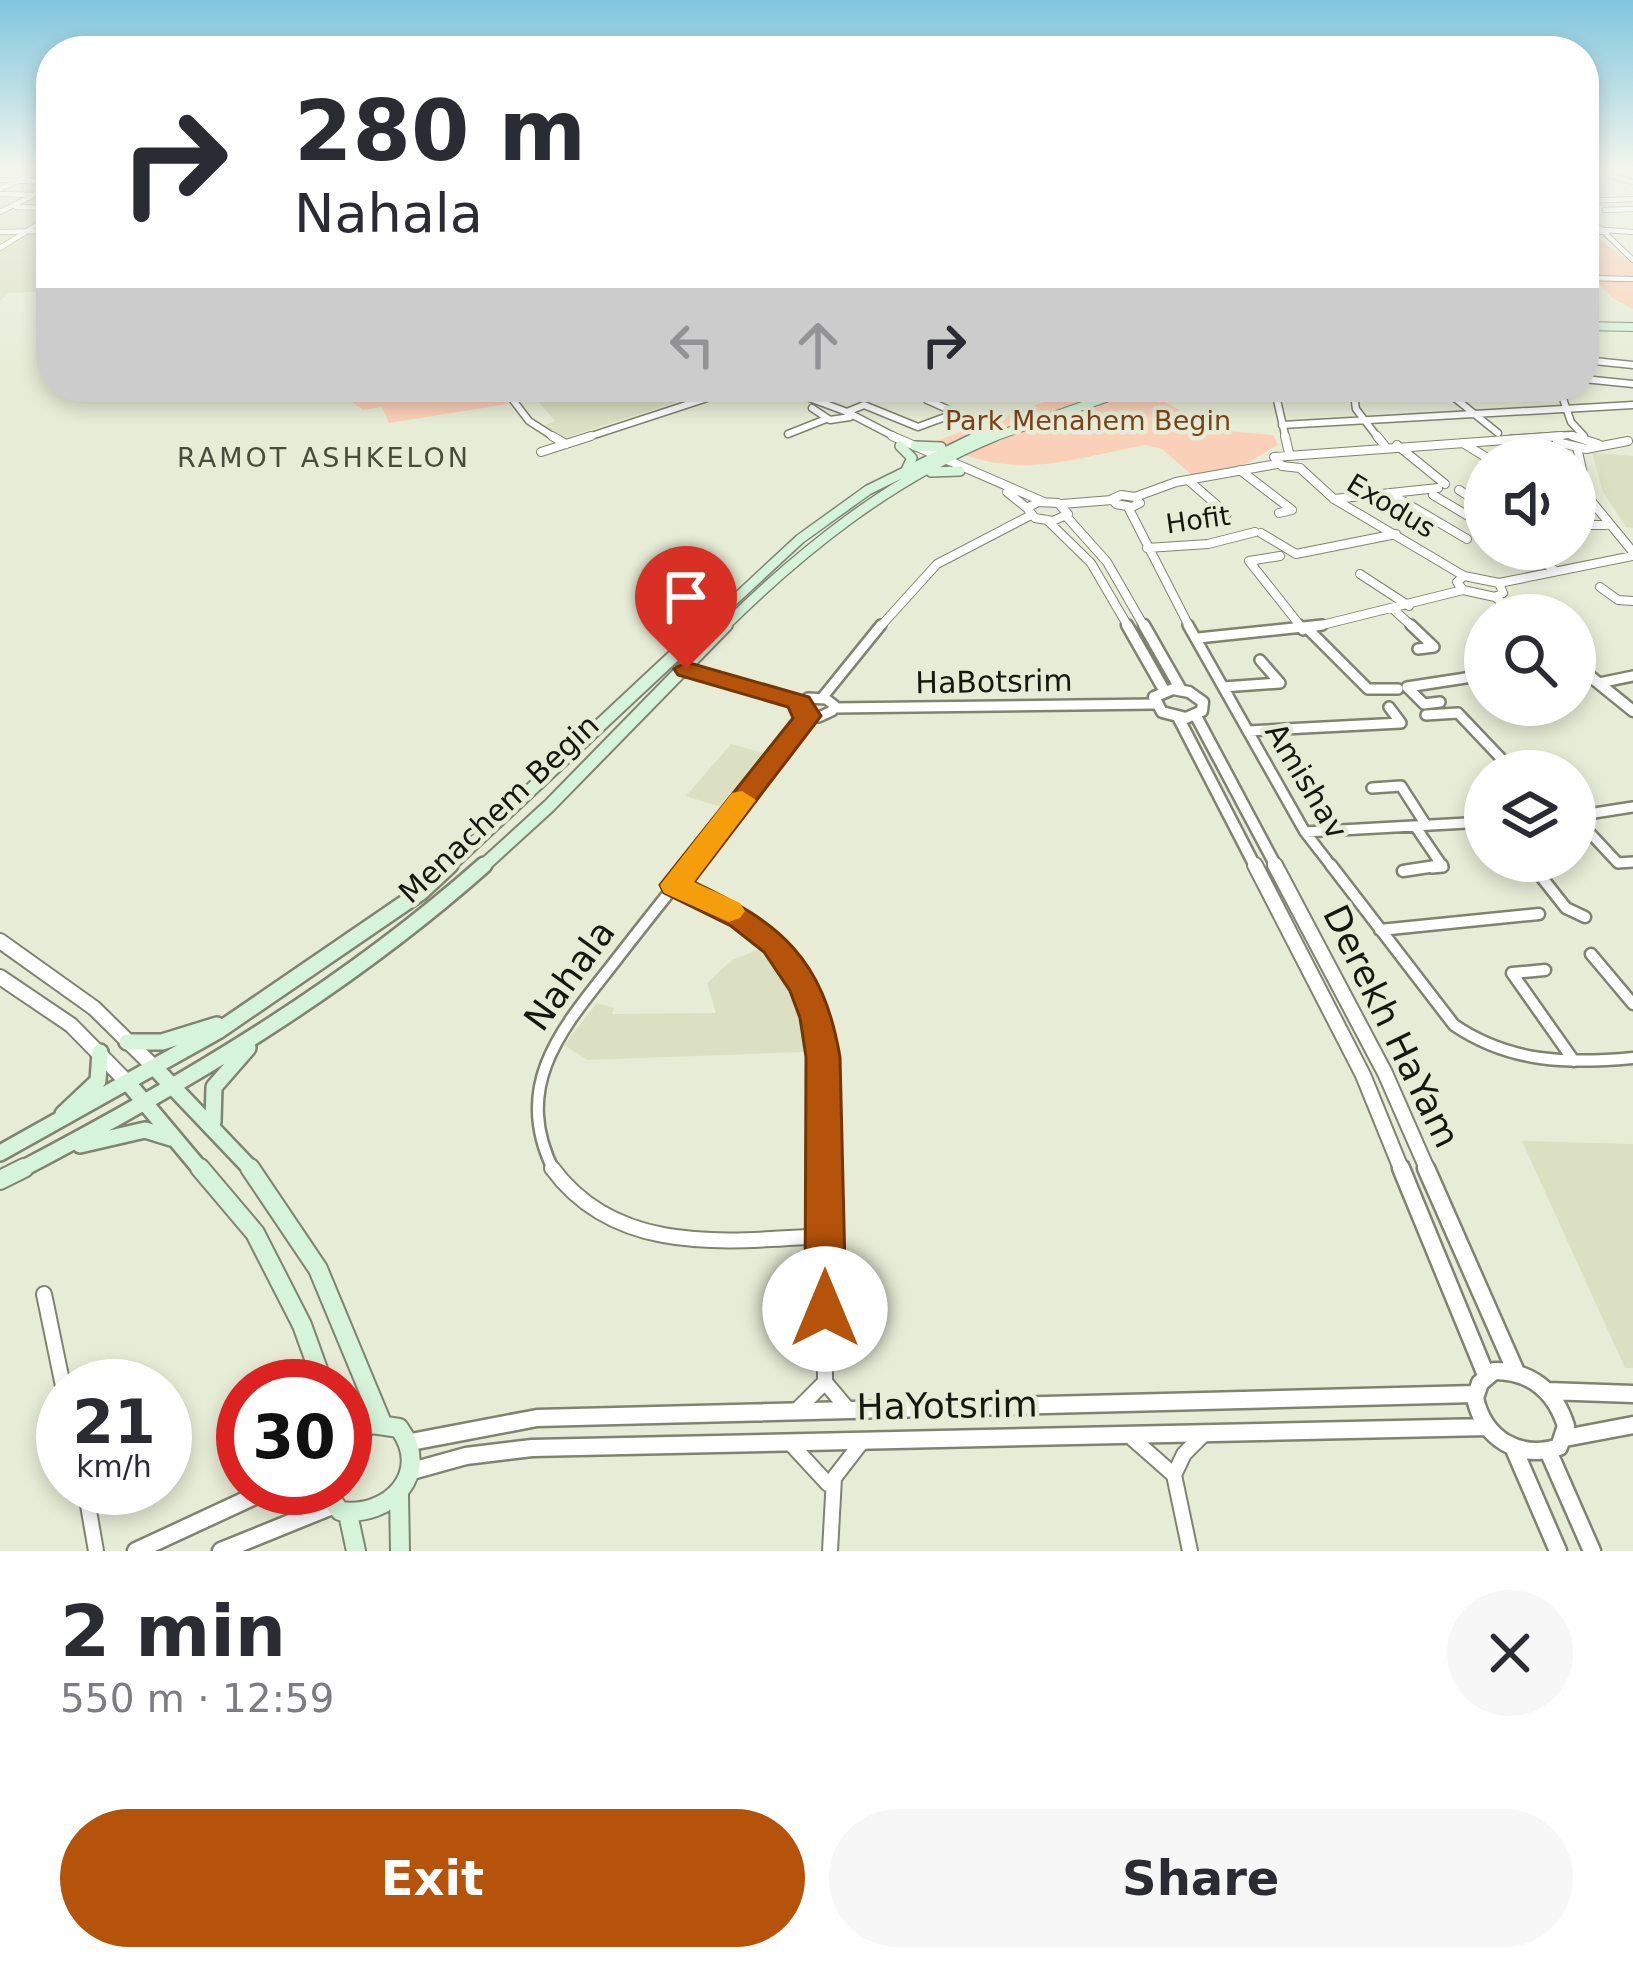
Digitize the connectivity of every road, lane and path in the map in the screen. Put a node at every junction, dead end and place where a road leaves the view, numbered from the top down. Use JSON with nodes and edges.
{"nodes":[{"id":1,"x":1610,"y":240,"type":"edge"},
{"id":2,"x":1633,"y":260,"type":"edge"},
{"id":3,"x":1599,"y":278,"type":"edge"},
{"id":4,"x":1633,"y":279,"type":"edge"},
{"id":5,"x":1599,"y":324,"type":"edge"},
{"id":6,"x":1633,"y":324,"type":"edge"},
{"id":7,"x":1599,"y":362,"type":"edge"},
{"id":8,"x":1633,"y":365,"type":"edge"},
{"id":9,"x":1599,"y":381,"type":"edge"},
{"id":10,"x":1633,"y":384,"type":"edge"},
{"id":11,"x":514,"y":402,"type":"edge"},
{"id":12,"x":695,"y":402,"type":"edge"},
{"id":13,"x":800,"y":402,"type":"edge"},
{"id":14,"x":807,"y":402,"type":"edge"},
{"id":15,"x":931,"y":402,"type":"edge"},
{"id":16,"x":1065,"y":402,"type":"edge"},
{"id":17,"x":1088,"y":402,"type":"edge"},
{"id":18,"x":1277,"y":402,"type":"edge"},
{"id":19,"x":1357,"y":402,"type":"edge"},
{"id":20,"x":1460,"y":402,"type":"edge"},
{"id":21,"x":1564,"y":402,"type":"edge"},
{"id":22,"x":1631,"y":405,"type":"edge"},
{"id":23,"x":1566,"y":409,"type":"junction"},
{"id":24,"x":828,"y":414,"type":"junction"},
{"id":25,"x":1477,"y":414,"type":"junction"},
{"id":26,"x":846,"y":416,"type":"junction"},
{"id":27,"x":1633,"y":420,"type":"edge"},
{"id":28,"x":1364,"y":421,"type":"junction"},
{"id":29,"x":1571,"y":422,"type":"junction"},
{"id":30,"x":1282,"y":425,"type":"junction"},
{"id":31,"x":788,"y":434,"type":"dead end"},
{"id":32,"x":1502,"y":436,"type":"junction"},
{"id":33,"x":1518,"y":438,"type":"edge"},
{"id":34,"x":1566,"y":438,"type":"joint"},
{"id":35,"x":1587,"y":438,"type":"edge"},
{"id":36,"x":1460,"y":441,"type":"junction"},
{"id":37,"x":1630,"y":441,"type":"edge"},
{"id":38,"x":1596,"y":442,"type":"edge"},
{"id":39,"x":1464,"y":443,"type":"edge"},
{"id":40,"x":566,"y":444,"type":"junction"},
{"id":41,"x":1397,"y":445,"type":"junction"},
{"id":42,"x":901,"y":446,"type":"junction"},
{"id":43,"x":915,"y":446,"type":"junction"},
{"id":44,"x":954,"y":446,"type":"junction"},
{"id":45,"x":1385,"y":446,"type":"junction"},
{"id":46,"x":541,"y":452,"type":"dead end"},
{"id":47,"x":1288,"y":453,"type":"junction"},
{"id":48,"x":937,"y":458,"type":"junction"},
{"id":49,"x":1303,"y":463,"type":"junction"},
{"id":50,"x":1277,"y":464,"type":"junction"},
{"id":51,"x":1240,"y":470,"type":"junction"},
{"id":52,"x":960,"y":471,"type":"junction"},
{"id":53,"x":908,"y":473,"type":"junction"},
{"id":54,"x":1188,"y":480,"type":"junction"},
{"id":55,"x":1439,"y":489,"type":"junction"},
{"id":56,"x":1460,"y":490,"type":"dead end"},
{"id":57,"x":1388,"y":491,"type":"junction"},
{"id":58,"x":1464,"y":493,"type":"edge"},
{"id":59,"x":1334,"y":499,"type":"junction"},
{"id":60,"x":1044,"y":502,"type":"junction"},
{"id":61,"x":1124,"y":502,"type":"junction"},
{"id":62,"x":1058,"y":503,"type":"junction"},
{"id":63,"x":1464,"y":509,"type":"edge"},
{"id":64,"x":1596,"y":509,"type":"edge"},
{"id":65,"x":1029,"y":512,"type":"junction"},
{"id":66,"x":1279,"y":513,"type":"dead end"},
{"id":67,"x":1067,"y":515,"type":"junction"},
{"id":68,"x":1047,"y":520,"type":"junction"},
{"id":69,"x":1202,"y":520,"type":"dead end"},
{"id":70,"x":1596,"y":525,"type":"edge"},
{"id":71,"x":1607,"y":525,"type":"junction"},
{"id":72,"x":1396,"y":534,"type":"junction"},
{"id":73,"x":1464,"y":537,"type":"edge"},
{"id":74,"x":1147,"y":548,"type":"junction"},
{"id":75,"x":1633,"y":554,"type":"edge"},
{"id":76,"x":1280,"y":556,"type":"dead end"},
{"id":77,"x":1596,"y":560,"type":"edge"},
{"id":78,"x":1546,"y":570,"type":"edge"},
{"id":79,"x":1360,"y":574,"type":"dead end"},
{"id":80,"x":1464,"y":576,"type":"junction"},
{"id":81,"x":1499,"y":583,"type":"junction"},
{"id":82,"x":1600,"y":587,"type":"dead end"},
{"id":83,"x":1463,"y":590,"type":"junction"},
{"id":84,"x":1481,"y":594,"type":"edge"},
{"id":85,"x":1499,"y":594,"type":"edge"},
{"id":86,"x":1633,"y":601,"type":"edge"},
{"id":87,"x":1409,"y":606,"type":"junction"},
{"id":88,"x":1394,"y":610,"type":"junction"},
{"id":89,"x":1306,"y":630,"type":"junction"},
{"id":90,"x":1198,"y":638,"type":"junction"},
{"id":91,"x":1418,"y":650,"type":"dead end"},
{"id":92,"x":1260,"y":660,"type":"dead end"},
{"id":93,"x":686,"y":669,"type":"junction"},
{"id":94,"x":1633,"y":676,"type":"edge"},
{"id":95,"x":1464,"y":678,"type":"edge"},
{"id":96,"x":1596,"y":681,"type":"edge"},
{"id":97,"x":1599,"y":683,"type":"junction"},
{"id":98,"x":1223,"y":687,"type":"junction"},
{"id":99,"x":1398,"y":688,"type":"dead end"},
{"id":100,"x":1164,"y":690,"type":"junction"},
{"id":101,"x":1181,"y":690,"type":"junction"},
{"id":102,"x":822,"y":698,"type":"junction"},
{"id":103,"x":1440,"y":702,"type":"dead end"},
{"id":104,"x":800,"y":703,"type":"junction"},
{"id":105,"x":1155,"y":704,"type":"junction"},
{"id":106,"x":1389,"y":707,"type":"dead end"},
{"id":107,"x":834,"y":708,"type":"junction"},
{"id":108,"x":1633,"y":711,"type":"edge"},
{"id":109,"x":1426,"y":715,"type":"dead end"},
{"id":110,"x":808,"y":716,"type":"junction"},
{"id":111,"x":1196,"y":716,"type":"junction"},
{"id":112,"x":1178,"y":717,"type":"junction"},
{"id":113,"x":1248,"y":731,"type":"junction"},
{"id":114,"x":1493,"y":750,"type":"edge"},
{"id":115,"x":1372,"y":788,"type":"dead end"},
{"id":116,"x":1633,"y":807,"type":"edge"},
{"id":117,"x":1596,"y":813,"type":"edge"},
{"id":118,"x":1464,"y":823,"type":"edge"},
{"id":119,"x":1421,"y":826,"type":"junction"},
{"id":120,"x":1305,"y":832,"type":"junction"},
{"id":121,"x":1596,"y":839,"type":"edge"},
{"id":122,"x":1633,"y":862,"type":"edge"},
{"id":123,"x":1403,"y":871,"type":"dead end"},
{"id":124,"x":1546,"y":882,"type":"edge"},
{"id":125,"x":675,"y":885,"type":"junction"},
{"id":126,"x":1539,"y":914,"type":"dead end"},
{"id":127,"x":1585,"y":917,"type":"dead end"},
{"id":128,"x":1380,"y":930,"type":"junction"},
{"id":129,"x":0,"y":941,"type":"edge"},
{"id":130,"x":1591,"y":954,"type":"dead end"},
{"id":131,"x":1545,"y":970,"type":"dead end"},
{"id":132,"x":0,"y":977,"type":"edge"},
{"id":133,"x":266,"y":1000,"type":"junction"},
{"id":134,"x":1633,"y":1004,"type":"edge"},
{"id":135,"x":287,"y":1017,"type":"junction"},
{"id":136,"x":128,"y":1042,"type":"junction"},
{"id":137,"x":100,"y":1052,"type":"junction"},
{"id":138,"x":1633,"y":1058,"type":"edge"},
{"id":139,"x":1574,"y":1061,"type":"junction"},
{"id":140,"x":155,"y":1068,"type":"junction"},
{"id":141,"x":129,"y":1084,"type":"junction"},
{"id":142,"x":174,"y":1085,"type":"junction"},
{"id":143,"x":143,"y":1103,"type":"junction"},
{"id":144,"x":213,"y":1123,"type":"junction"},
{"id":145,"x":177,"y":1141,"type":"junction"},
{"id":146,"x":8,"y":1149,"type":"edge"},
{"id":147,"x":45,"y":1157,"type":"junction"},
{"id":148,"x":0,"y":1180,"type":"edge"},
{"id":149,"x":826,"y":1236,"type":"junction"},
{"id":150,"x":44,"y":1294,"type":"dead end"},
{"id":151,"x":57,"y":1359,"type":"edge"},
{"id":152,"x":314,"y":1359,"type":"edge"},
{"id":153,"x":1516,"y":1372,"type":"junction"},
{"id":154,"x":1486,"y":1375,"type":"junction"},
{"id":155,"x":825,"y":1382,"type":"junction"},
{"id":156,"x":1548,"y":1391,"type":"junction"},
{"id":157,"x":1475,"y":1394,"type":"junction"},
{"id":158,"x":1633,"y":1394,"type":"edge"},
{"id":159,"x":852,"y":1411,"type":"junction"},
{"id":160,"x":793,"y":1412,"type":"junction"},
{"id":161,"x":382,"y":1423,"type":"junction"},
{"id":162,"x":1633,"y":1425,"type":"edge"},
{"id":163,"x":372,"y":1427,"type":"edge"},
{"id":164,"x":1486,"y":1427,"type":"junction"},
{"id":165,"x":1205,"y":1433,"type":"junction"},
{"id":166,"x":1127,"y":1435,"type":"junction"},
{"id":167,"x":1565,"y":1438,"type":"junction"},
{"id":168,"x":864,"y":1440,"type":"junction"},
{"id":169,"x":411,"y":1442,"type":"junction"},
{"id":170,"x":788,"y":1442,"type":"junction"},
{"id":171,"x":1514,"y":1449,"type":"junction"},
{"id":172,"x":1549,"y":1454,"type":"junction"},
{"id":173,"x":412,"y":1471,"type":"junction"},
{"id":174,"x":1174,"y":1475,"type":"junction"},
{"id":175,"x":829,"y":1484,"type":"junction"},
{"id":176,"x":399,"y":1494,"type":"junction"},
{"id":177,"x":372,"y":1508,"type":"edge"},
{"id":178,"x":216,"y":1514,"type":"edge"},
{"id":179,"x":90,"y":1515,"type":"edge"},
{"id":180,"x":305,"y":1515,"type":"edge"},
{"id":181,"x":341,"y":1515,"type":"edge"},
{"id":182,"x":96,"y":1551,"type":"edge"},
{"id":183,"x":136,"y":1551,"type":"edge"},
{"id":184,"x":221,"y":1551,"type":"edge"},
{"id":185,"x":356,"y":1551,"type":"edge"},
{"id":186,"x":400,"y":1551,"type":"edge"},
{"id":187,"x":830,"y":1551,"type":"edge"},
{"id":188,"x":1190,"y":1551,"type":"edge"},
{"id":189,"x":1558,"y":1551,"type":"edge"},
{"id":190,"x":1592,"y":1551,"type":"edge"}],
"edges":[{"from":1,"to":2,"type":"street"},
{"from":3,"to":4,"type":"street"},
{"from":5,"to":6,"type":"main road"},
{"from":7,"to":8,"type":"street"},
{"from":9,"to":10,"type":"street"},
{"from":11,"to":40,"type":"street"},
{"from":12,"to":40,"type":"street"},
{"from":13,"to":24,"type":"street"},
{"from":14,"to":24,"type":"street"},
{"from":15,"to":26,"type":"street"},
{"from":16,"to":44,"type":"main road","name":"Menachem Begin"},
{"from":17,"to":48,"type":"main road","name":"Menachem Begin"},
{"from":18,"to":30,"type":"street"},
{"from":19,"to":28,"type":"street"},
{"from":20,"to":25,"type":"street"},
{"from":21,"to":23,"type":"street"},
{"from":22,"to":23,"type":"street"},
{"from":22,"to":27,"type":"street"},
{"from":23,"to":25,"type":"street"},
{"from":23,"to":29,"type":"street"},
{"from":24,"to":26,"type":"street"},
{"from":24,"to":31,"type":"street"},
{"from":25,"to":28,"type":"street"},
{"from":25,"to":32,"type":"street"},
{"from":26,"to":42,"type":"street"},
{"from":26,"to":43,"type":"street"},
{"from":28,"to":30,"type":"street"},
{"from":28,"to":45,"type":"street"},
{"from":29,"to":34,"type":"street"},
{"from":29,"to":35,"type":"street"},
{"from":30,"to":47,"type":"street"},
{"from":32,"to":33,"type":"street"},
{"from":32,"to":34,"type":"street"},
{"from":32,"to":36,"type":"street"},
{"from":36,"to":39,"type":"street"},
{"from":36,"to":41,"type":"street"},
{"from":37,"to":38,"type":"street"},
{"from":40,"to":46,"type":"street"},
{"from":41,"to":45,"type":"street"},
{"from":41,"to":55,"type":"street"},
{"from":42,"to":48,"type":"street"},
{"from":42,"to":53,"type":"main road"},
{"from":43,"to":44,"type":"main road"},
{"from":43,"to":48,"type":"street"},
{"from":44,"to":48,"type":"main road","name":"Menachem Begin"},
{"from":45,"to":49,"type":"street"},
{"from":47,"to":49,"type":"street"},
{"from":47,"to":50,"type":"street"},
{"from":48,"to":52,"type":"street"},
{"from":48,"to":53,"type":"main road","name":"Menachem Begin"},
{"from":48,"to":60,"type":"street"},
{"from":49,"to":50,"type":"street"},
{"from":49,"to":59,"type":"street","name":"Exodus"},
{"from":50,"to":51,"type":"street"},
{"from":51,"to":54,"type":"street"},
{"from":51,"to":66,"type":"street","name":"Hofit"},
{"from":52,"to":53,"type":"main road"},
{"from":52,"to":65,"type":"street"},
{"from":53,"to":93,"type":"main road","name":"Menachem Begin"},
{"from":53,"to":133,"type":"main road","name":"Menachem Begin"},
{"from":54,"to":61,"type":"street"},
{"from":54,"to":69,"type":"street"},
{"from":55,"to":57,"type":"street"},
{"from":55,"to":63,"type":"street"},
{"from":56,"to":58,"type":"street"},
{"from":57,"to":59,"type":"street"},
{"from":57,"to":73,"type":"street"},
{"from":59,"to":72,"type":"street","name":"Exodus"},
{"from":60,"to":62,"type":"street"},
{"from":60,"to":65,"type":"street"},
{"from":61,"to":62,"type":"street"},
{"from":61,"to":67,"type":"street"},
{"from":61,"to":74,"type":"street","name":"Amishav"},
{"from":62,"to":67,"type":"street"},
{"from":64,"to":71,"type":"street"},
{"from":65,"to":68,"type":"street"},
{"from":65,"to":102,"type":"street"},
{"from":67,"to":68,"type":"street"},
{"from":67,"to":101,"type":"street"},
{"from":68,"to":100,"type":"street"},
{"from":70,"to":71,"type":"street"},
{"from":71,"to":75,"type":"street"},
{"from":72,"to":74,"type":"street","name":"Hofit"},
{"from":72,"to":80,"type":"street","name":"Exodus"},
{"from":74,"to":90,"type":"street","name":"Amishav"},
{"from":75,"to":77,"type":"street"},
{"from":76,"to":89,"type":"street"},
{"from":78,"to":81,"type":"street"},
{"from":79,"to":87,"type":"street"},
{"from":80,"to":81,"type":"street"},
{"from":80,"to":83,"type":"street"},
{"from":81,"to":85,"type":"street"},
{"from":82,"to":86,"type":"street"},
{"from":83,"to":84,"type":"street"},
{"from":83,"to":87,"type":"street"},
{"from":87,"to":88,"type":"street"},
{"from":88,"to":89,"type":"street"},
{"from":88,"to":91,"type":"street"},
{"from":89,"to":90,"type":"street"},
{"from":89,"to":99,"type":"street"},
{"from":90,"to":98,"type":"street","name":"Amishav"},
{"from":92,"to":98,"type":"street"},
{"from":93,"to":104,"type":"street"},
{"from":93,"to":135,"type":"main road","name":"Menachem Begin"},
{"from":94,"to":97,"type":"street"},
{"from":95,"to":103,"type":"street"},
{"from":96,"to":97,"type":"street"},
{"from":97,"to":108,"type":"street"},
{"from":98,"to":113,"type":"street","name":"Amishav"},
{"from":100,"to":101,"type":"street"},
{"from":100,"to":105,"type":"street"},
{"from":101,"to":111,"type":"street","name":"Derekh HaYam"},
{"from":102,"to":104,"type":"street"},
{"from":102,"to":107,"type":"street"},
{"from":104,"to":110,"type":"street"},
{"from":105,"to":107,"type":"street","name":"HaBotsrim"},
{"from":105,"to":112,"type":"street"},
{"from":106,"to":113,"type":"street"},
{"from":107,"to":110,"type":"street","name":"HaBotsrim"},
{"from":109,"to":114,"type":"street"},
{"from":110,"to":125,"type":"street","name":"Nahala"},
{"from":111,"to":112,"type":"street"},
{"from":111,"to":153,"type":"street","name":"Derekh HaYam"},
{"from":112,"to":154,"type":"street","name":"Derekh HaYam"},
{"from":113,"to":120,"type":"street","name":"Amishav"},
{"from":115,"to":119,"type":"street"},
{"from":116,"to":117,"type":"street"},
{"from":118,"to":119,"type":"street"},
{"from":119,"to":120,"type":"street"},
{"from":119,"to":123,"type":"street"},
{"from":120,"to":128,"type":"street","name":"Amishav"},
{"from":121,"to":122,"type":"street"},
{"from":124,"to":127,"type":"street"},
{"from":125,"to":149,"type":"street"},
{"from":125,"to":149,"type":"street","name":"Nahala"},
{"from":126,"to":128,"type":"street"},
{"from":128,"to":139,"type":"street","name":"Amishav"},
{"from":129,"to":136,"type":"street"},
{"from":130,"to":134,"type":"street"},
{"from":131,"to":139,"type":"street"},
{"from":132,"to":137,"type":"street"},
{"from":133,"to":136,"type":"main road"},
{"from":133,"to":140,"type":"main road","name":"Menachem Begin"},
{"from":135,"to":142,"type":"main road","name":"Menachem Begin"},
{"from":135,"to":144,"type":"main road"},
{"from":136,"to":140,"type":"street"},
{"from":137,"to":141,"type":"street"},
{"from":137,"to":146,"type":"main road"},
{"from":138,"to":139,"type":"street"},
{"from":140,"to":141,"type":"main road","name":"Menachem Begin"},
{"from":140,"to":142,"type":"main road"},
{"from":141,"to":143,"type":"main road"},
{"from":141,"to":146,"type":"main road","name":"Menachem Begin"},
{"from":142,"to":143,"type":"main road","name":"Menachem Begin"},
{"from":142,"to":144,"type":"main road"},
{"from":143,"to":145,"type":"main road"},
{"from":143,"to":147,"type":"main road","name":"Menachem Begin"},
{"from":144,"to":161,"type":"main road"},
{"from":145,"to":147,"type":"main road"},
{"from":145,"to":152,"type":"main road"},
{"from":147,"to":148,"type":"main road","name":"Menachem Begin"},
{"from":149,"to":155,"type":"street"},
{"from":150,"to":151,"type":"street"},
{"from":153,"to":154,"type":"street"},
{"from":153,"to":156,"type":"street"},
{"from":154,"to":157,"type":"street"},
{"from":155,"to":159,"type":"street"},
{"from":155,"to":160,"type":"street"},
{"from":156,"to":158,"type":"street"},
{"from":156,"to":167,"type":"street"},
{"from":157,"to":159,"type":"street","name":"HaYotsrim"},
{"from":157,"to":164,"type":"street"},
{"from":159,"to":160,"type":"street","name":"HaYotsrim"},
{"from":160,"to":169,"type":"street","name":"HaYotsrim"},
{"from":161,"to":163,"type":"main road"},
{"from":161,"to":169,"type":"main road"},
{"from":162,"to":167,"type":"street"},
{"from":164,"to":165,"type":"street","name":"HaYotsrim"},
{"from":164,"to":171,"type":"street"},
{"from":165,"to":166,"type":"street","name":"HaYotsrim"},
{"from":165,"to":174,"type":"street"},
{"from":166,"to":168,"type":"street","name":"HaYotsrim"},
{"from":166,"to":174,"type":"street"},
{"from":167,"to":172,"type":"street"},
{"from":168,"to":170,"type":"street","name":"HaYotsrim"},
{"from":168,"to":175,"type":"street"},
{"from":169,"to":173,"type":"main road"},
{"from":170,"to":173,"type":"street","name":"HaYotsrim"},
{"from":170,"to":175,"type":"street"},
{"from":171,"to":172,"type":"street"},
{"from":171,"to":189,"type":"street"},
{"from":172,"to":190,"type":"street"},
{"from":173,"to":176,"type":"main road"},
{"from":174,"to":188,"type":"street"},
{"from":175,"to":187,"type":"street"},
{"from":176,"to":177,"type":"main road"},
{"from":176,"to":186,"type":"main road"},
{"from":178,"to":183,"type":"street"},
{"from":179,"to":182,"type":"street"},
{"from":180,"to":184,"type":"street"},
{"from":181,"to":185,"type":"main road"}]}
